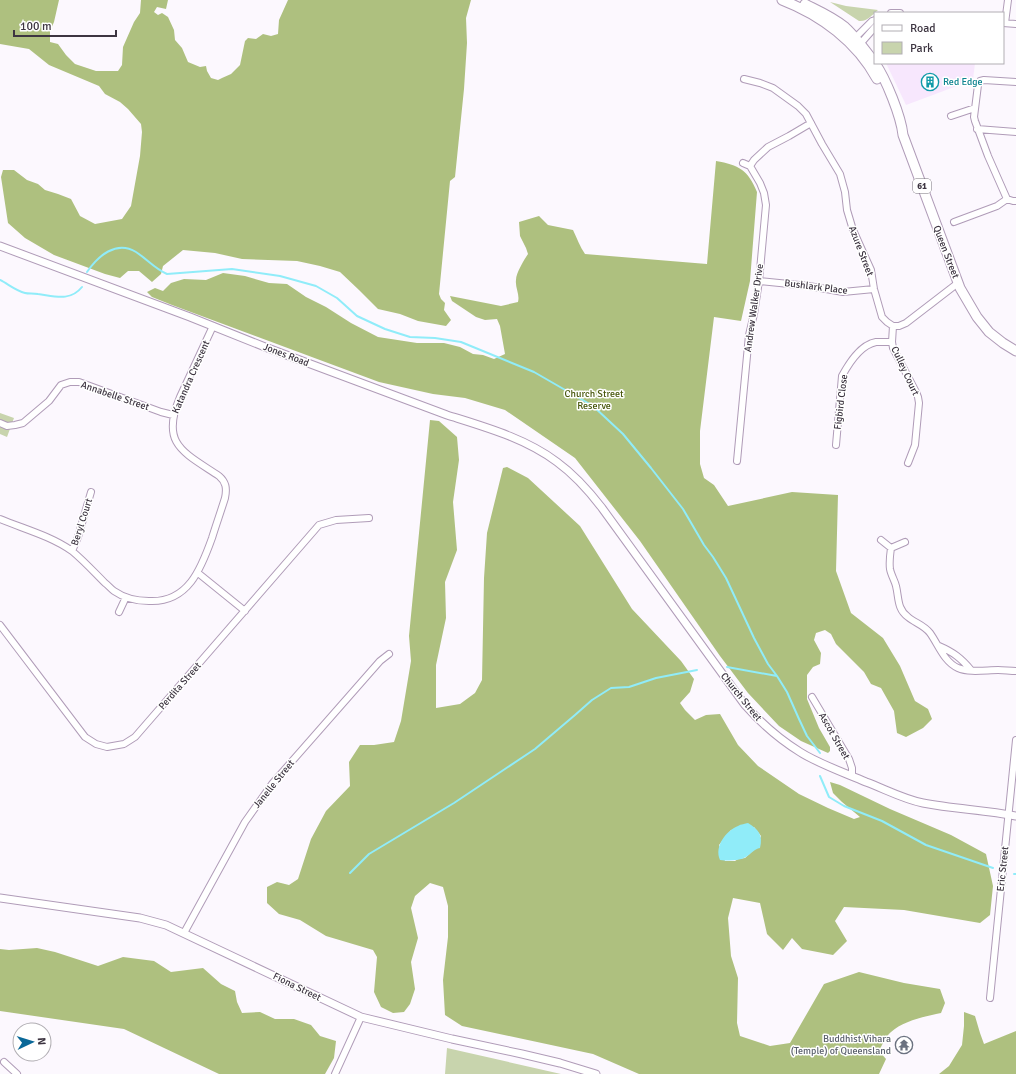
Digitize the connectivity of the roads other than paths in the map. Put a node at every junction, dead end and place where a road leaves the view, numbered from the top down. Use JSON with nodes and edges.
{"nodes":[{"id":1,"x":1008,"y":0,"type":"edge"},
{"id":2,"x":787,"y":1,"type":"edge"},
{"id":3,"x":874,"y":20,"type":"edge"},
{"id":4,"x":1004,"y":23,"type":"edge"},
{"id":5,"x":1016,"y":24,"type":"edge"},
{"id":6,"x":874,"y":28,"type":"edge"},
{"id":7,"x":856,"y":42,"type":"junction"},
{"id":8,"x":874,"y":62,"type":"edge"},
{"id":9,"x":876,"y":64,"type":"edge"},
{"id":10,"x":744,"y":80,"type":"dead end"},
{"id":11,"x":1016,"y":82,"type":"edge"},
{"id":12,"x":975,"y":108,"type":"junction"},
{"id":13,"x":951,"y":116,"type":"dead end"},
{"id":14,"x":811,"y":122,"type":"junction"},
{"id":15,"x":978,"y":129,"type":"junction"},
{"id":16,"x":1016,"y":132,"type":"edge"},
{"id":17,"x":903,"y":135,"type":"junction"},
{"id":18,"x":743,"y":163,"type":"dead end"},
{"id":19,"x":750,"y":166,"type":"junction"},
{"id":20,"x":1007,"y":199,"type":"junction"},
{"id":21,"x":1016,"y":201,"type":"edge"},
{"id":22,"x":954,"y":222,"type":"dead end"},
{"id":23,"x":0,"y":246,"type":"edge"},
{"id":24,"x":759,"y":281,"type":"junction"},
{"id":25,"x":958,"y":283,"type":"junction"},
{"id":26,"x":874,"y":289,"type":"junction"},
{"id":27,"x":213,"y":326,"type":"junction"},
{"id":28,"x":893,"y":326,"type":"junction"},
{"id":29,"x":892,"y":342,"type":"junction"},
{"id":30,"x":1016,"y":352,"type":"edge"},
{"id":31,"x":173,"y":415,"type":"junction"},
{"id":32,"x":0,"y":423,"type":"edge"},
{"id":33,"x":836,"y":445,"type":"dead end"},
{"id":34,"x":737,"y":461,"type":"dead end"},
{"id":35,"x":908,"y":463,"type":"dead end"},
{"id":36,"x":568,"y":471,"type":"joint"},
{"id":37,"x":91,"y":492,"type":"dead end"},
{"id":38,"x":369,"y":518,"type":"dead end"},
{"id":39,"x":0,"y":519,"type":"edge"},
{"id":40,"x":881,"y":540,"type":"dead end"},
{"id":41,"x":905,"y":542,"type":"dead end"},
{"id":42,"x":891,"y":548,"type":"junction"},
{"id":43,"x":72,"y":551,"type":"junction"},
{"id":44,"x":198,"y":573,"type":"junction"},
{"id":45,"x":126,"y":597,"type":"junction"},
{"id":46,"x":245,"y":611,"type":"junction"},
{"id":47,"x":119,"y":612,"type":"dead end"},
{"id":48,"x":0,"y":625,"type":"edge"},
{"id":49,"x":939,"y":646,"type":"junction"},
{"id":50,"x":389,"y":654,"type":"dead end"},
{"id":51,"x":971,"y":670,"type":"junction"},
{"id":52,"x":1016,"y":671,"type":"edge"},
{"id":53,"x":812,"y":697,"type":"dead end"},
{"id":54,"x":1016,"y":740,"type":"edge"},
{"id":55,"x":852,"y":776,"type":"junction"},
{"id":56,"x":1012,"y":815,"type":"edge"},
{"id":57,"x":0,"y":898,"type":"edge"},
{"id":58,"x":184,"y":933,"type":"junction"},
{"id":59,"x":990,"y":998,"type":"dead end"},
{"id":60,"x":361,"y":1017,"type":"junction"},
{"id":61,"x":4,"y":1062,"type":"dead end"},
{"id":62,"x":17,"y":1074,"type":"edge"},
{"id":63,"x":335,"y":1074,"type":"edge"},
{"id":64,"x":596,"y":1074,"type":"edge"}],
"edges":[{"from":1,"to":4,"type":"street"},
{"from":2,"to":7,"type":"main road","name":"Queen Street","number":"61"},
{"from":3,"to":7,"type":"street"},
{"from":4,"to":5,"type":"street"},
{"from":6,"to":7,"type":"street"},
{"from":7,"to":8,"type":"main road","name":"Queen Street","number":"61"},
{"from":7,"to":17,"type":"main road","name":"Queen Street","number":"61"},
{"from":9,"to":17,"type":"main road","name":"Queen Street","number":"61"},
{"from":10,"to":14,"type":"street","name":"Azure Street"},
{"from":11,"to":12,"type":"street"},
{"from":12,"to":13,"type":"street"},
{"from":12,"to":15,"type":"street"},
{"from":14,"to":19,"type":"street"},
{"from":14,"to":26,"type":"street","name":"Azure Street"},
{"from":15,"to":16,"type":"street"},
{"from":15,"to":20,"type":"street"},
{"from":17,"to":25,"type":"main road","name":"Queen Street","number":"61"},
{"from":18,"to":19,"type":"street"},
{"from":19,"to":24,"type":"street","name":"Andrew Walker Drive"},
{"from":20,"to":21,"type":"street"},
{"from":20,"to":22,"type":"street"},
{"from":23,"to":27,"type":"street","name":"Jones Road"},
{"from":24,"to":26,"type":"street","name":"Bushlark Place"},
{"from":24,"to":34,"type":"street","name":"Andrew Walker Drive"},
{"from":25,"to":28,"type":"street"},
{"from":25,"to":30,"type":"main road","name":"Queen Street","number":"61"},
{"from":26,"to":28,"type":"street","name":"Azure Street"},
{"from":27,"to":31,"type":"street","name":"Katandra Crescent"},
{"from":27,"to":36,"type":"street","name":"Jones Road"},
{"from":28,"to":29,"type":"street","name":"Culley Court"},
{"from":29,"to":33,"type":"street","name":"Figbird Close"},
{"from":29,"to":35,"type":"street","name":"Culley Court"},
{"from":31,"to":32,"type":"street","name":"Annabelle Street"},
{"from":31,"to":44,"type":"street","name":"Katandra Crescent"},
{"from":36,"to":55,"type":"street","name":"Church Street"},
{"from":37,"to":43,"type":"street","name":"Beryl Court"},
{"from":38,"to":46,"type":"street","name":"Perdita Street"},
{"from":39,"to":43,"type":"street","name":"Katandra Crescent"},
{"from":40,"to":42,"type":"street"},
{"from":41,"to":42,"type":"street"},
{"from":42,"to":49,"type":"street"},
{"from":43,"to":45,"type":"street","name":"Katandra Crescent"},
{"from":44,"to":45,"type":"street","name":"Katandra Crescent"},
{"from":44,"to":46,"type":"street"},
{"from":45,"to":47,"type":"street"},
{"from":46,"to":48,"type":"street","name":"Perdita Street"},
{"from":49,"to":51,"type":"street"},
{"from":49,"to":51,"type":"street"},
{"from":50,"to":58,"type":"street","name":"Janelle Street"},
{"from":51,"to":52,"type":"street"},
{"from":53,"to":55,"type":"street","name":"Ascot Street"},
{"from":54,"to":56,"type":"street","name":"Eric Street"},
{"from":55,"to":56,"type":"street","name":"Church Street"},
{"from":56,"to":59,"type":"street","name":"Eric Street"},
{"from":57,"to":58,"type":"street","name":"Fiona Street"},
{"from":58,"to":60,"type":"street","name":"Fiona Street"},
{"from":60,"to":63,"type":"street"},
{"from":60,"to":64,"type":"street","name":"Fiona Street"},
{"from":61,"to":62,"type":"street"}]}
